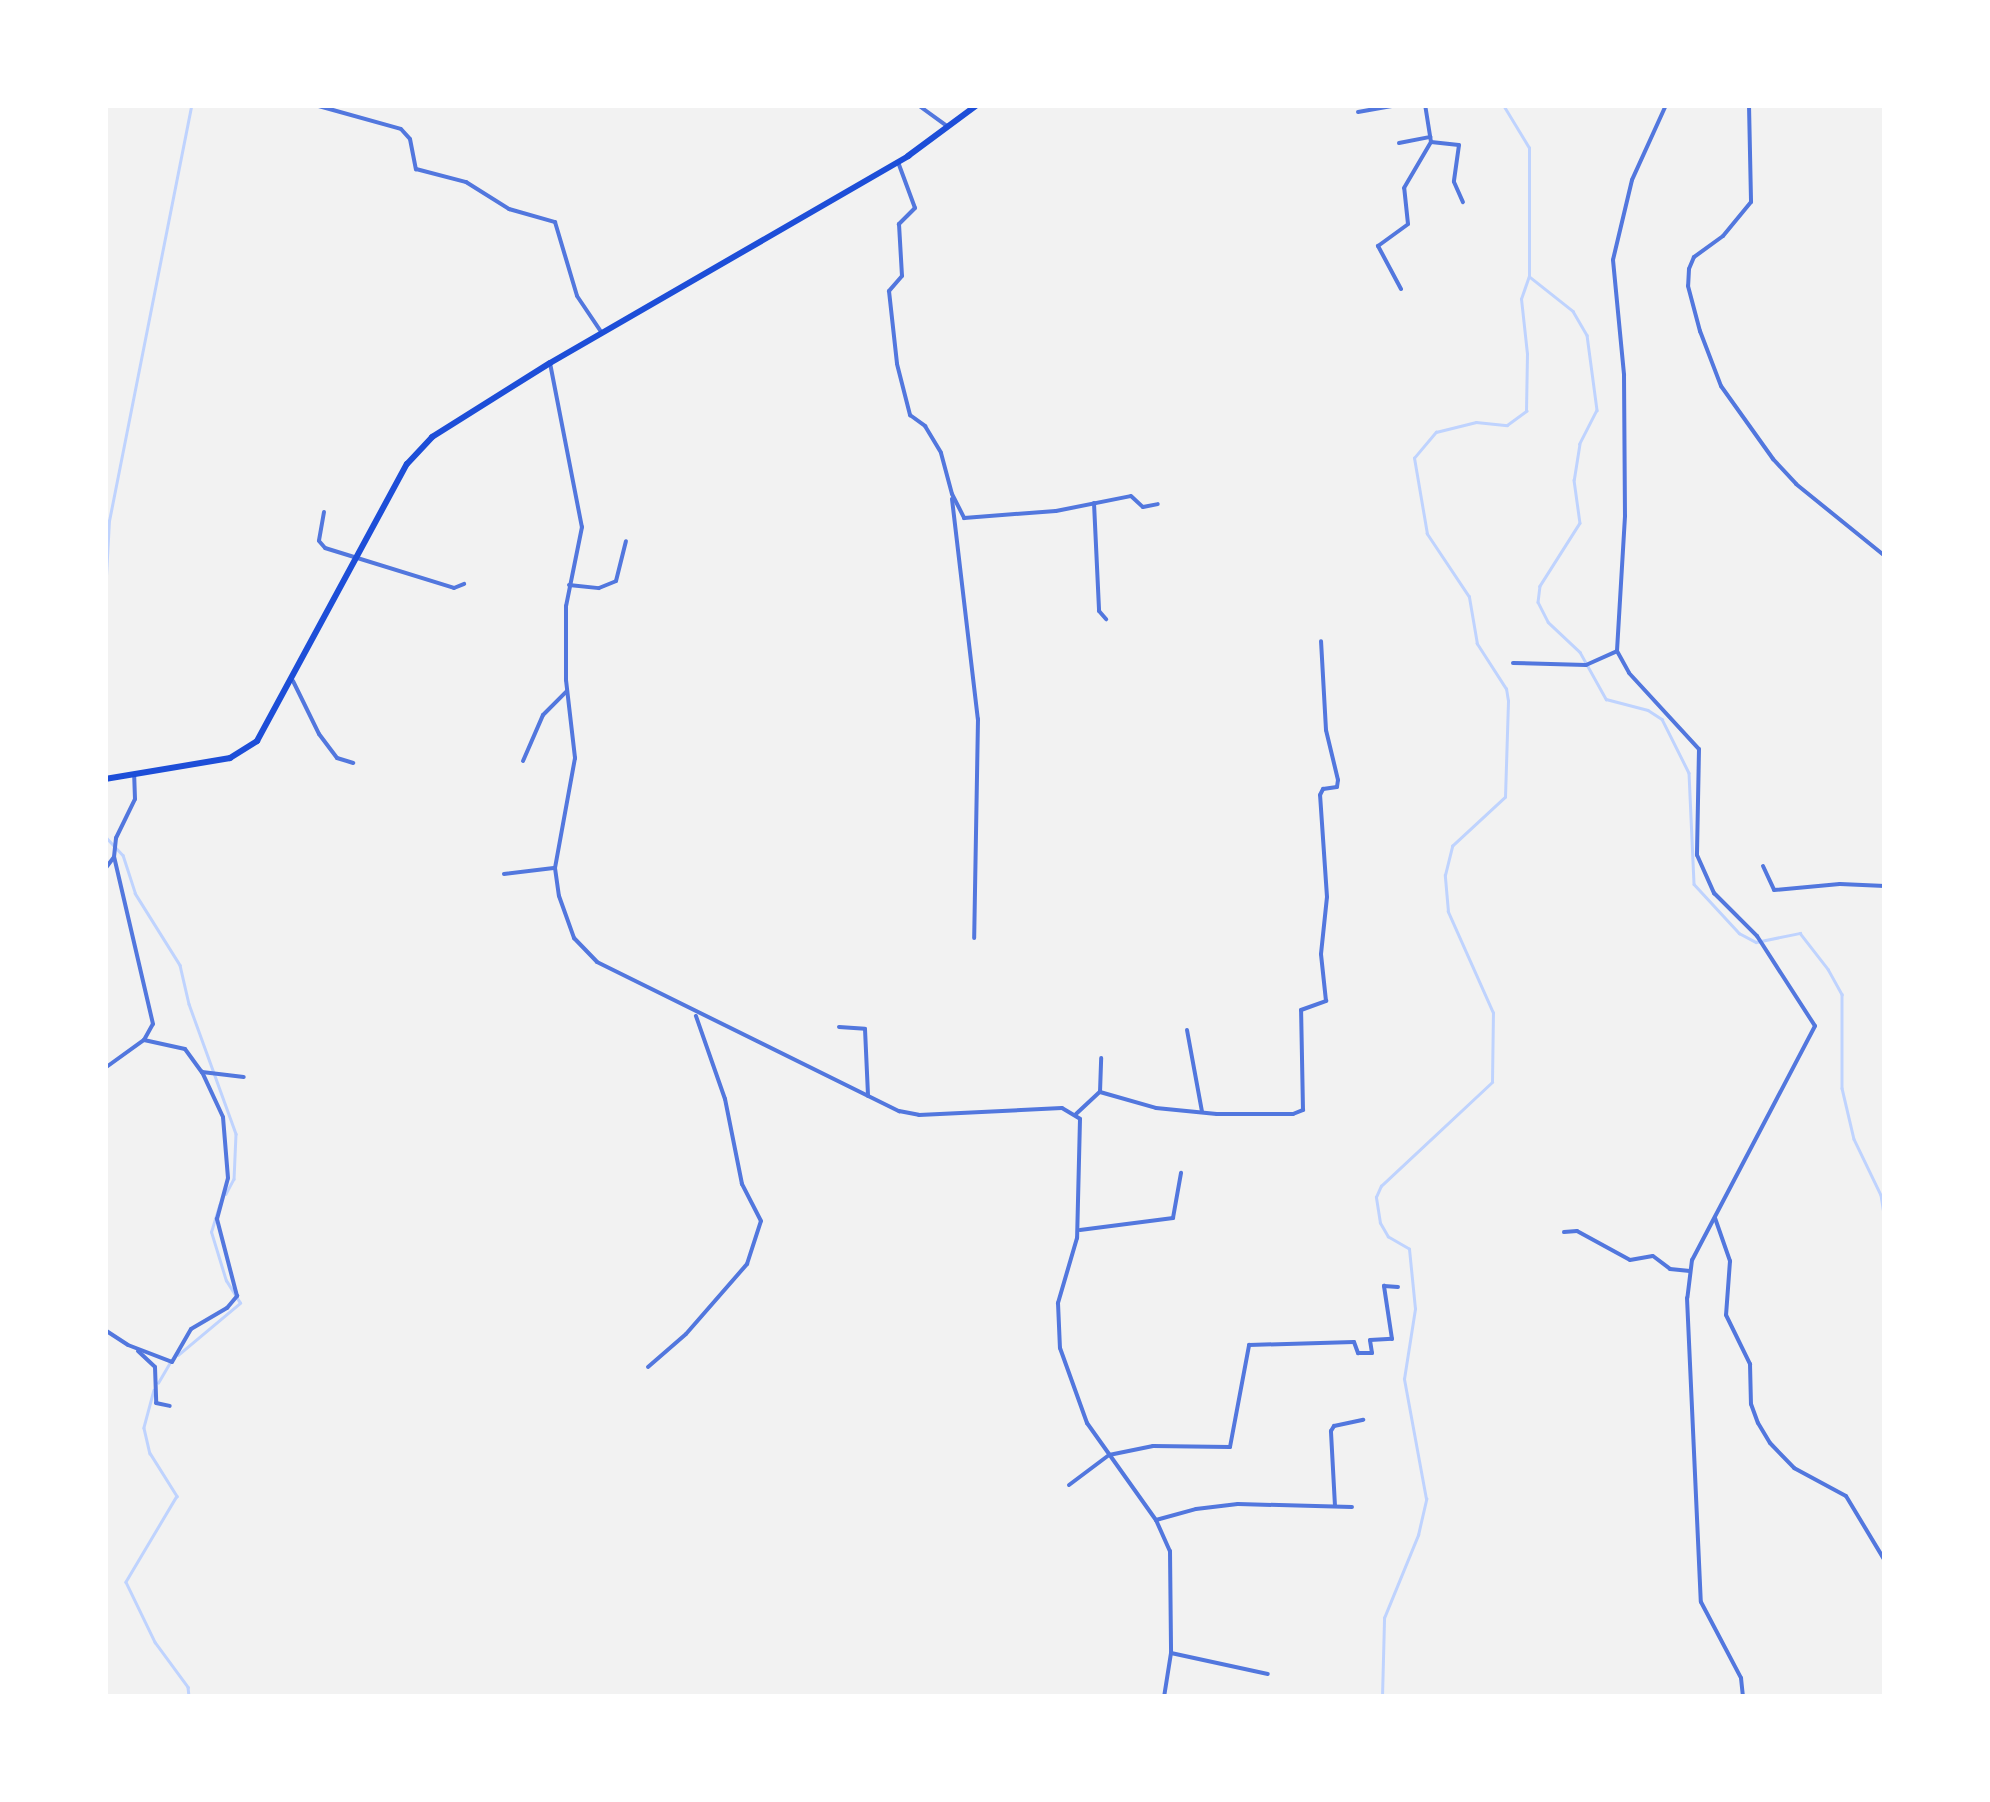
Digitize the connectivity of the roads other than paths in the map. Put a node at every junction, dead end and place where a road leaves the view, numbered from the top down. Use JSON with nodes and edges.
{"nodes":[{"id":1,"x":918,"y":105,"type":"edge"},
{"id":2,"x":977,"y":105,"type":"edge"},
{"id":3,"x":1397,"y":105,"type":"edge"},
{"id":4,"x":1425,"y":105,"type":"edge"},
{"id":5,"x":1666,"y":105,"type":"edge"},
{"id":6,"x":1750,"y":105,"type":"edge"},
{"id":7,"x":318,"y":106,"type":"edge"},
{"id":8,"x":1358,"y":112,"type":"dead end"},
{"id":9,"x":948,"y":127,"type":"junction"},
{"id":10,"x":1431,"y":140,"type":"junction"},
{"id":11,"x":1399,"y":144,"type":"dead end"},
{"id":12,"x":898,"y":162,"type":"junction"},
{"id":13,"x":1463,"y":202,"type":"dead end"},
{"id":14,"x":1401,"y":289,"type":"dead end"},
{"id":15,"x":602,"y":334,"type":"junction"},
{"id":16,"x":550,"y":363,"type":"junction"},
{"id":17,"x":952,"y":494,"type":"junction"},
{"id":18,"x":1094,"y":503,"type":"junction"},
{"id":19,"x":1158,"y":504,"type":"dead end"},
{"id":20,"x":324,"y":512,"type":"dead end"},
{"id":21,"x":626,"y":541,"type":"dead end"},
{"id":22,"x":1885,"y":556,"type":"edge"},
{"id":23,"x":358,"y":558,"type":"junction"},
{"id":24,"x":464,"y":584,"type":"dead end"},
{"id":25,"x":569,"y":586,"type":"junction"},
{"id":26,"x":1106,"y":619,"type":"dead end"},
{"id":27,"x":1321,"y":640,"type":"dead end"},
{"id":28,"x":1617,"y":650,"type":"junction"},
{"id":29,"x":1513,"y":663,"type":"dead end"},
{"id":30,"x":293,"y":681,"type":"junction"},
{"id":31,"x":568,"y":691,"type":"junction"},
{"id":32,"x":523,"y":761,"type":"dead end"},
{"id":33,"x":353,"y":763,"type":"dead end"},
{"id":34,"x":131,"y":776,"type":"junction"},
{"id":35,"x":105,"y":780,"type":"edge"},
{"id":36,"x":114,"y":857,"type":"junction"},
{"id":37,"x":1762,"y":866,"type":"dead end"},
{"id":38,"x":555,"y":868,"type":"junction"},
{"id":39,"x":105,"y":869,"type":"edge"},
{"id":40,"x":504,"y":874,"type":"dead end"},
{"id":41,"x":1885,"y":886,"type":"edge"},
{"id":42,"x":974,"y":938,"type":"dead end"},
{"id":43,"x":696,"y":1014,"type":"junction"},
{"id":44,"x":839,"y":1027,"type":"dead end"},
{"id":45,"x":1187,"y":1030,"type":"dead end"},
{"id":46,"x":144,"y":1040,"type":"junction"},
{"id":47,"x":1100,"y":1058,"type":"dead end"},
{"id":48,"x":105,"y":1068,"type":"edge"},
{"id":49,"x":204,"y":1072,"type":"junction"},
{"id":50,"x":244,"y":1077,"type":"dead end"},
{"id":51,"x":1100,"y":1092,"type":"junction"},
{"id":52,"x":868,"y":1096,"type":"junction"},
{"id":53,"x":1202,"y":1112,"type":"junction"},
{"id":54,"x":1076,"y":1114,"type":"junction"},
{"id":55,"x":1181,"y":1173,"type":"dead end"},
{"id":56,"x":1715,"y":1218,"type":"junction"},
{"id":57,"x":1078,"y":1230,"type":"junction"},
{"id":58,"x":1564,"y":1232,"type":"dead end"},
{"id":59,"x":1690,"y":1271,"type":"junction"},
{"id":60,"x":1398,"y":1287,"type":"dead end"},
{"id":61,"x":105,"y":1330,"type":"edge"},
{"id":62,"x":134,"y":1348,"type":"junction"},
{"id":63,"x":648,"y":1368,"type":"dead end"},
{"id":64,"x":170,"y":1406,"type":"dead end"},
{"id":65,"x":1363,"y":1420,"type":"dead end"},
{"id":66,"x":1109,"y":1456,"type":"junction"},
{"id":67,"x":1068,"y":1485,"type":"dead end"},
{"id":68,"x":1335,"y":1506,"type":"junction"},
{"id":69,"x":1352,"y":1507,"type":"dead end"},
{"id":70,"x":1156,"y":1520,"type":"junction"},
{"id":71,"x":1885,"y":1562,"type":"edge"},
{"id":72,"x":1171,"y":1652,"type":"junction"},
{"id":73,"x":1268,"y":1674,"type":"dead end"},
{"id":74,"x":1164,"y":1697,"type":"edge"},
{"id":75,"x":1743,"y":1697,"type":"edge"}],
"edges":[{"from":1,"to":9,"type":"street"},
{"from":2,"to":9,"type":"highway"},
{"from":3,"to":8,"type":"street"},
{"from":4,"to":10,"type":"street"},
{"from":5,"to":28,"type":"street"},
{"from":6,"to":22,"type":"street"},
{"from":7,"to":15,"type":"street"},
{"from":9,"to":12,"type":"highway"},
{"from":10,"to":11,"type":"street"},
{"from":10,"to":13,"type":"street"},
{"from":10,"to":14,"type":"street"},
{"from":12,"to":15,"type":"highway"},
{"from":12,"to":17,"type":"street"},
{"from":15,"to":16,"type":"highway"},
{"from":16,"to":23,"type":"highway"},
{"from":16,"to":25,"type":"street"},
{"from":17,"to":18,"type":"street"},
{"from":17,"to":42,"type":"street"},
{"from":18,"to":19,"type":"street"},
{"from":18,"to":26,"type":"street"},
{"from":20,"to":23,"type":"street"},
{"from":21,"to":25,"type":"street"},
{"from":23,"to":24,"type":"street"},
{"from":23,"to":30,"type":"highway"},
{"from":25,"to":31,"type":"street"},
{"from":27,"to":53,"type":"street"},
{"from":28,"to":29,"type":"street"},
{"from":28,"to":56,"type":"street"},
{"from":30,"to":33,"type":"street"},
{"from":30,"to":34,"type":"highway"},
{"from":31,"to":32,"type":"street"},
{"from":31,"to":38,"type":"street"},
{"from":34,"to":35,"type":"highway"},
{"from":34,"to":36,"type":"street"},
{"from":36,"to":39,"type":"street"},
{"from":36,"to":46,"type":"street"},
{"from":37,"to":41,"type":"street"},
{"from":38,"to":40,"type":"street"},
{"from":38,"to":43,"type":"street"},
{"from":43,"to":52,"type":"street"},
{"from":43,"to":63,"type":"street"},
{"from":44,"to":52,"type":"street"},
{"from":45,"to":53,"type":"street"},
{"from":46,"to":48,"type":"street"},
{"from":46,"to":49,"type":"street"},
{"from":47,"to":51,"type":"street"},
{"from":49,"to":50,"type":"street"},
{"from":49,"to":62,"type":"street"},
{"from":51,"to":53,"type":"street"},
{"from":51,"to":54,"type":"street"},
{"from":52,"to":54,"type":"street"},
{"from":54,"to":57,"type":"street"},
{"from":55,"to":57,"type":"street"},
{"from":56,"to":59,"type":"street"},
{"from":56,"to":71,"type":"street"},
{"from":57,"to":66,"type":"street"},
{"from":58,"to":59,"type":"street"},
{"from":59,"to":75,"type":"street"},
{"from":60,"to":66,"type":"street"},
{"from":61,"to":62,"type":"street"},
{"from":62,"to":64,"type":"street"},
{"from":65,"to":68,"type":"street"},
{"from":66,"to":67,"type":"street"},
{"from":66,"to":70,"type":"street"},
{"from":68,"to":69,"type":"street"},
{"from":68,"to":70,"type":"street"},
{"from":70,"to":72,"type":"street"},
{"from":72,"to":73,"type":"street"},
{"from":72,"to":74,"type":"street"}]}
